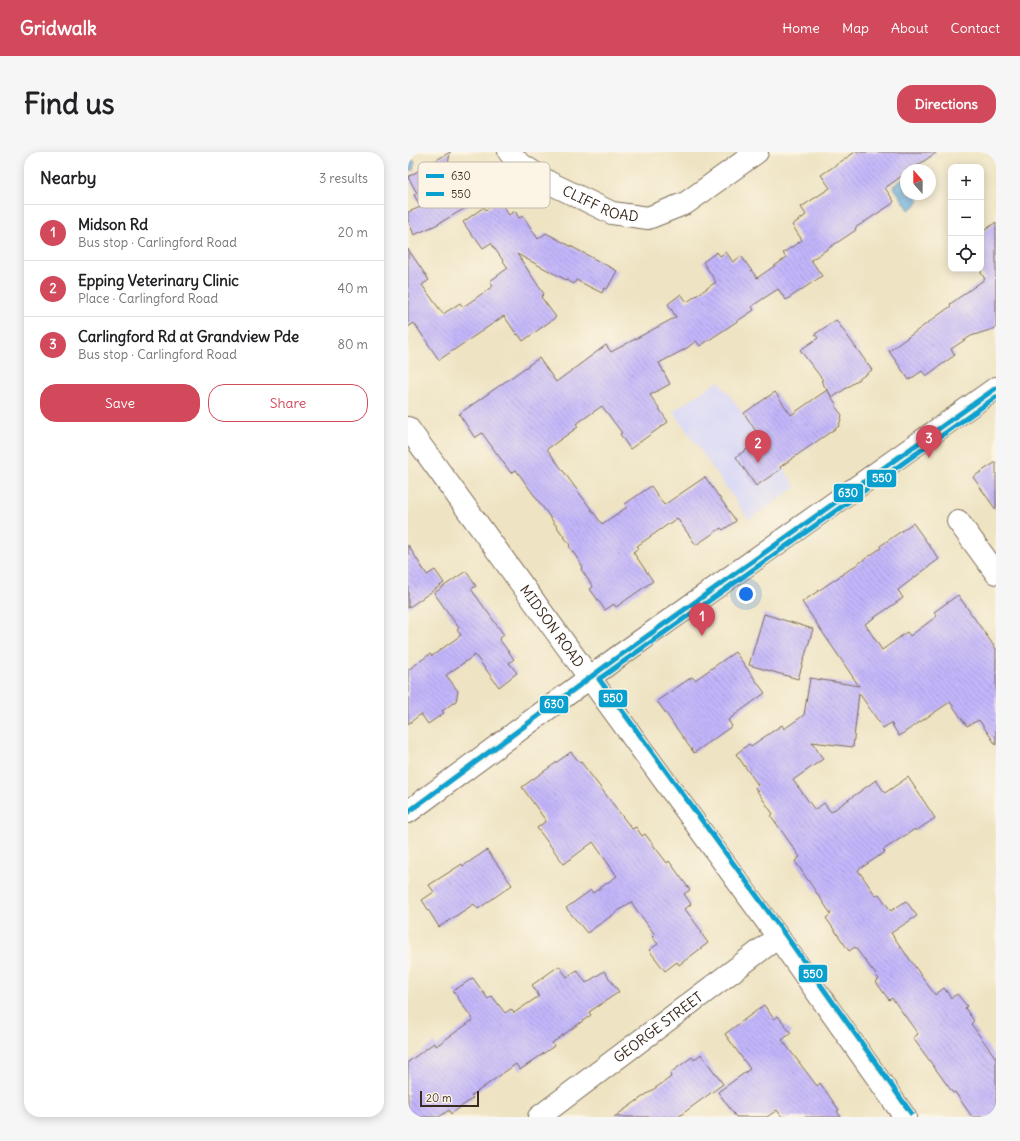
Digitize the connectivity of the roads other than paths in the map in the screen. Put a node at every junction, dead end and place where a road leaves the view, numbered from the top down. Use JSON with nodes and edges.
{"nodes":[{"id":1,"x":509,"y":152,"type":"edge"},
{"id":2,"x":757,"y":152,"type":"edge"},
{"id":3,"x":518,"y":162,"type":"edge"},
{"id":4,"x":550,"y":183,"type":"edge"},
{"id":5,"x":996,"y":388,"type":"edge"},
{"id":6,"x":408,"y":428,"type":"edge"},
{"id":7,"x":958,"y":521,"type":"dead end"},
{"id":8,"x":996,"y":574,"type":"edge"},
{"id":9,"x":589,"y":677,"type":"junction"},
{"id":10,"x":408,"y":812,"type":"edge"},
{"id":11,"x":778,"y":937,"type":"junction"},
{"id":12,"x":539,"y":1117,"type":"edge"},
{"id":13,"x":905,"y":1117,"type":"edge"}],
"edges":[{"from":1,"to":3,"type":"street","name":"CLIFF ROAD"},
{"from":2,"to":4,"type":"street","name":"CLIFF ROAD"},
{"from":5,"to":9,"type":"street"},
{"from":6,"to":9,"type":"street","name":"MIDSON ROAD"},
{"from":7,"to":8,"type":"street"},
{"from":9,"to":10,"type":"street"},
{"from":9,"to":11,"type":"street","name":"MIDSON ROAD"},
{"from":11,"to":12,"type":"street","name":"GEORGE STREET"},
{"from":11,"to":13,"type":"street","name":"MIDSON ROAD"}]}
